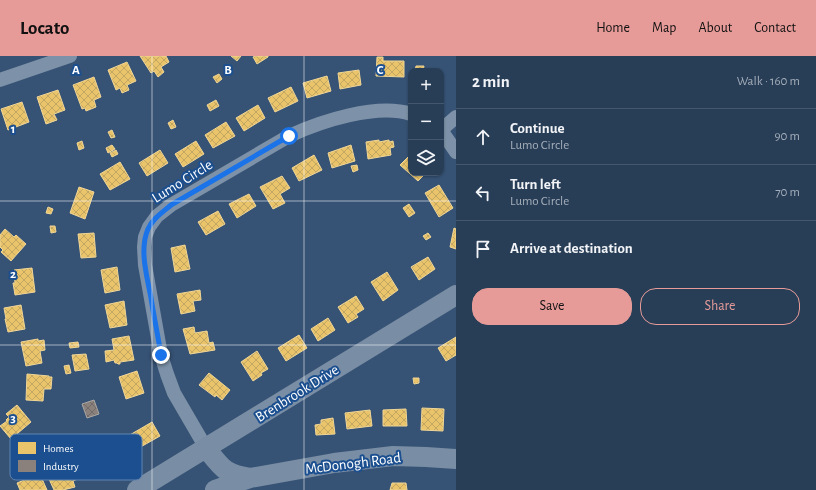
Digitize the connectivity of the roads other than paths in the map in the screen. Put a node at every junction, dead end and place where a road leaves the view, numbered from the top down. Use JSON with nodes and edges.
{"nodes":[{"id":1,"x":70,"y":56,"type":"edge"},
{"id":2,"x":0,"y":80,"type":"edge"},
{"id":3,"x":408,"y":114,"type":"edge"},
{"id":4,"x":456,"y":117,"type":"edge"},
{"id":5,"x":444,"y":127,"type":"edge"},
{"id":6,"x":444,"y":134,"type":"edge"},
{"id":7,"x":456,"y":152,"type":"edge"},
{"id":8,"x":456,"y":295,"type":"edge"},
{"id":9,"x":206,"y":448,"type":"junction"},
{"id":10,"x":456,"y":459,"type":"edge"},
{"id":11,"x":250,"y":478,"type":"junction"},
{"id":12,"x":137,"y":490,"type":"edge"},
{"id":13,"x":215,"y":490,"type":"edge"}],
"edges":[{"from":1,"to":2,"type":"street"},
{"from":3,"to":9,"type":"street","name":"Lumo Circle"},
{"from":4,"to":5,"type":"street"},
{"from":6,"to":7,"type":"street"},
{"from":8,"to":9,"type":"main road","name":"Brenbrook Drive"},
{"from":9,"to":11,"type":"main road","name":"McDonogh Road"},
{"from":9,"to":12,"type":"main road","name":"Brenbrook Drive"},
{"from":10,"to":11,"type":"main road","name":"McDonogh Road"},
{"from":11,"to":13,"type":"main road","name":"McDonogh Road"}]}
